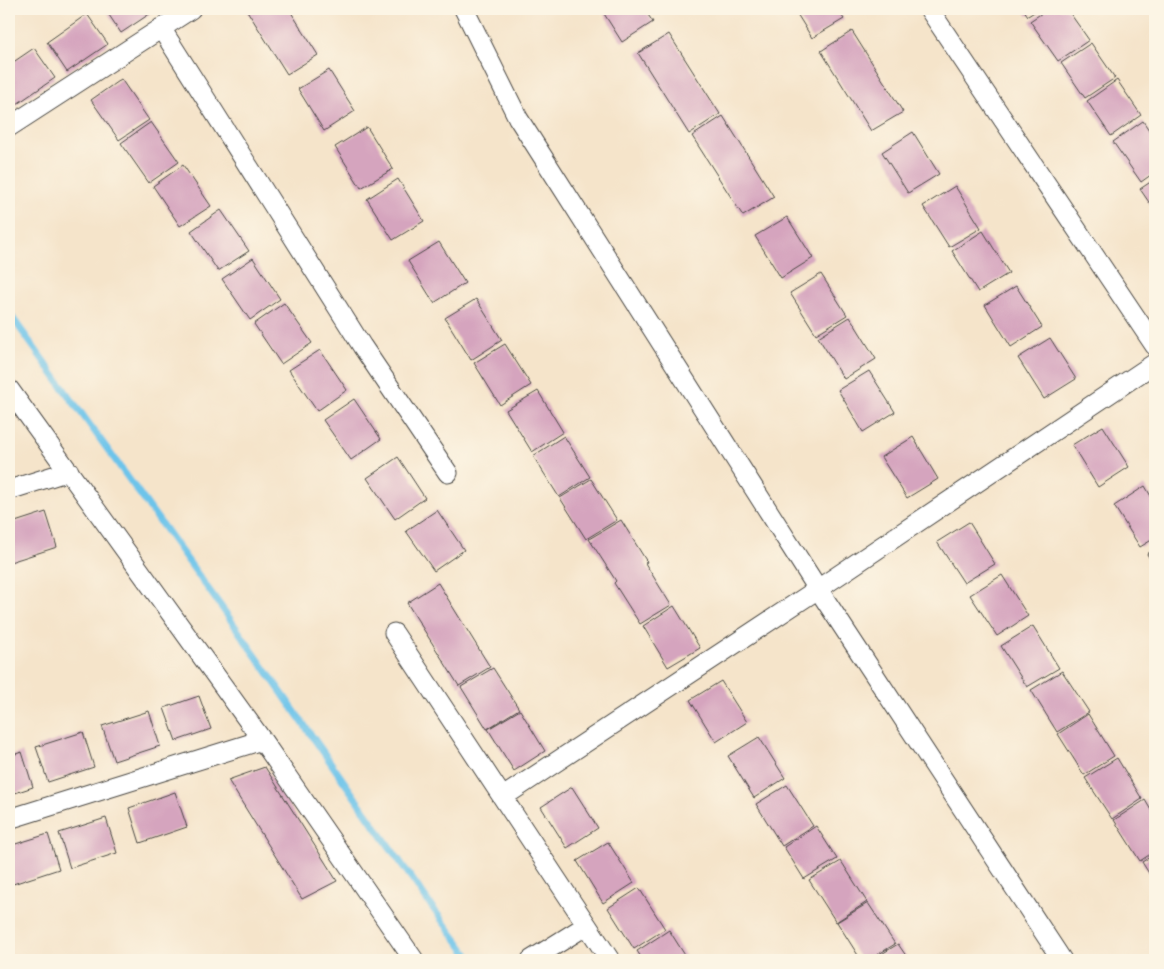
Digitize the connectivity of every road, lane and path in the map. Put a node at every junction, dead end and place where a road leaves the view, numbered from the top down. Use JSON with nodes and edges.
{"nodes":[{"id":1,"x":191,"y":9,"type":"edge"},
{"id":2,"x":464,"y":9,"type":"edge"},
{"id":3,"x":929,"y":9,"type":"edge"},
{"id":4,"x":161,"y":28,"type":"junction"},
{"id":5,"x":9,"y":127,"type":"edge"},
{"id":6,"x":1155,"y":346,"type":"edge"},
{"id":7,"x":1155,"y":363,"type":"edge"},
{"id":8,"x":9,"y":389,"type":"edge"},
{"id":9,"x":69,"y":471,"type":"junction"},
{"id":10,"x":448,"y":472,"type":"dead end"},
{"id":11,"x":9,"y":490,"type":"edge"},
{"id":12,"x":818,"y":589,"type":"junction"},
{"id":13,"x":394,"y":633,"type":"dead end"},
{"id":14,"x":262,"y":740,"type":"junction"},
{"id":15,"x":503,"y":797,"type":"junction"},
{"id":16,"x":9,"y":820,"type":"edge"},
{"id":17,"x":586,"y":925,"type":"junction"},
{"id":18,"x":414,"y":960,"type":"edge"},
{"id":19,"x":531,"y":960,"type":"edge"},
{"id":20,"x":610,"y":960,"type":"edge"},
{"id":21,"x":1062,"y":960,"type":"edge"}],
"edges":[{"from":1,"to":4,"type":"street"},
{"from":2,"to":12,"type":"street"},
{"from":3,"to":6,"type":"street"},
{"from":4,"to":5,"type":"street"},
{"from":4,"to":10,"type":"street"},
{"from":7,"to":12,"type":"street"},
{"from":8,"to":9,"type":"street"},
{"from":9,"to":11,"type":"street"},
{"from":9,"to":14,"type":"street"},
{"from":12,"to":15,"type":"street"},
{"from":12,"to":21,"type":"street"},
{"from":13,"to":15,"type":"street"},
{"from":14,"to":16,"type":"street"},
{"from":14,"to":18,"type":"street"},
{"from":15,"to":17,"type":"street"},
{"from":17,"to":19,"type":"street"},
{"from":17,"to":20,"type":"street"}]}
